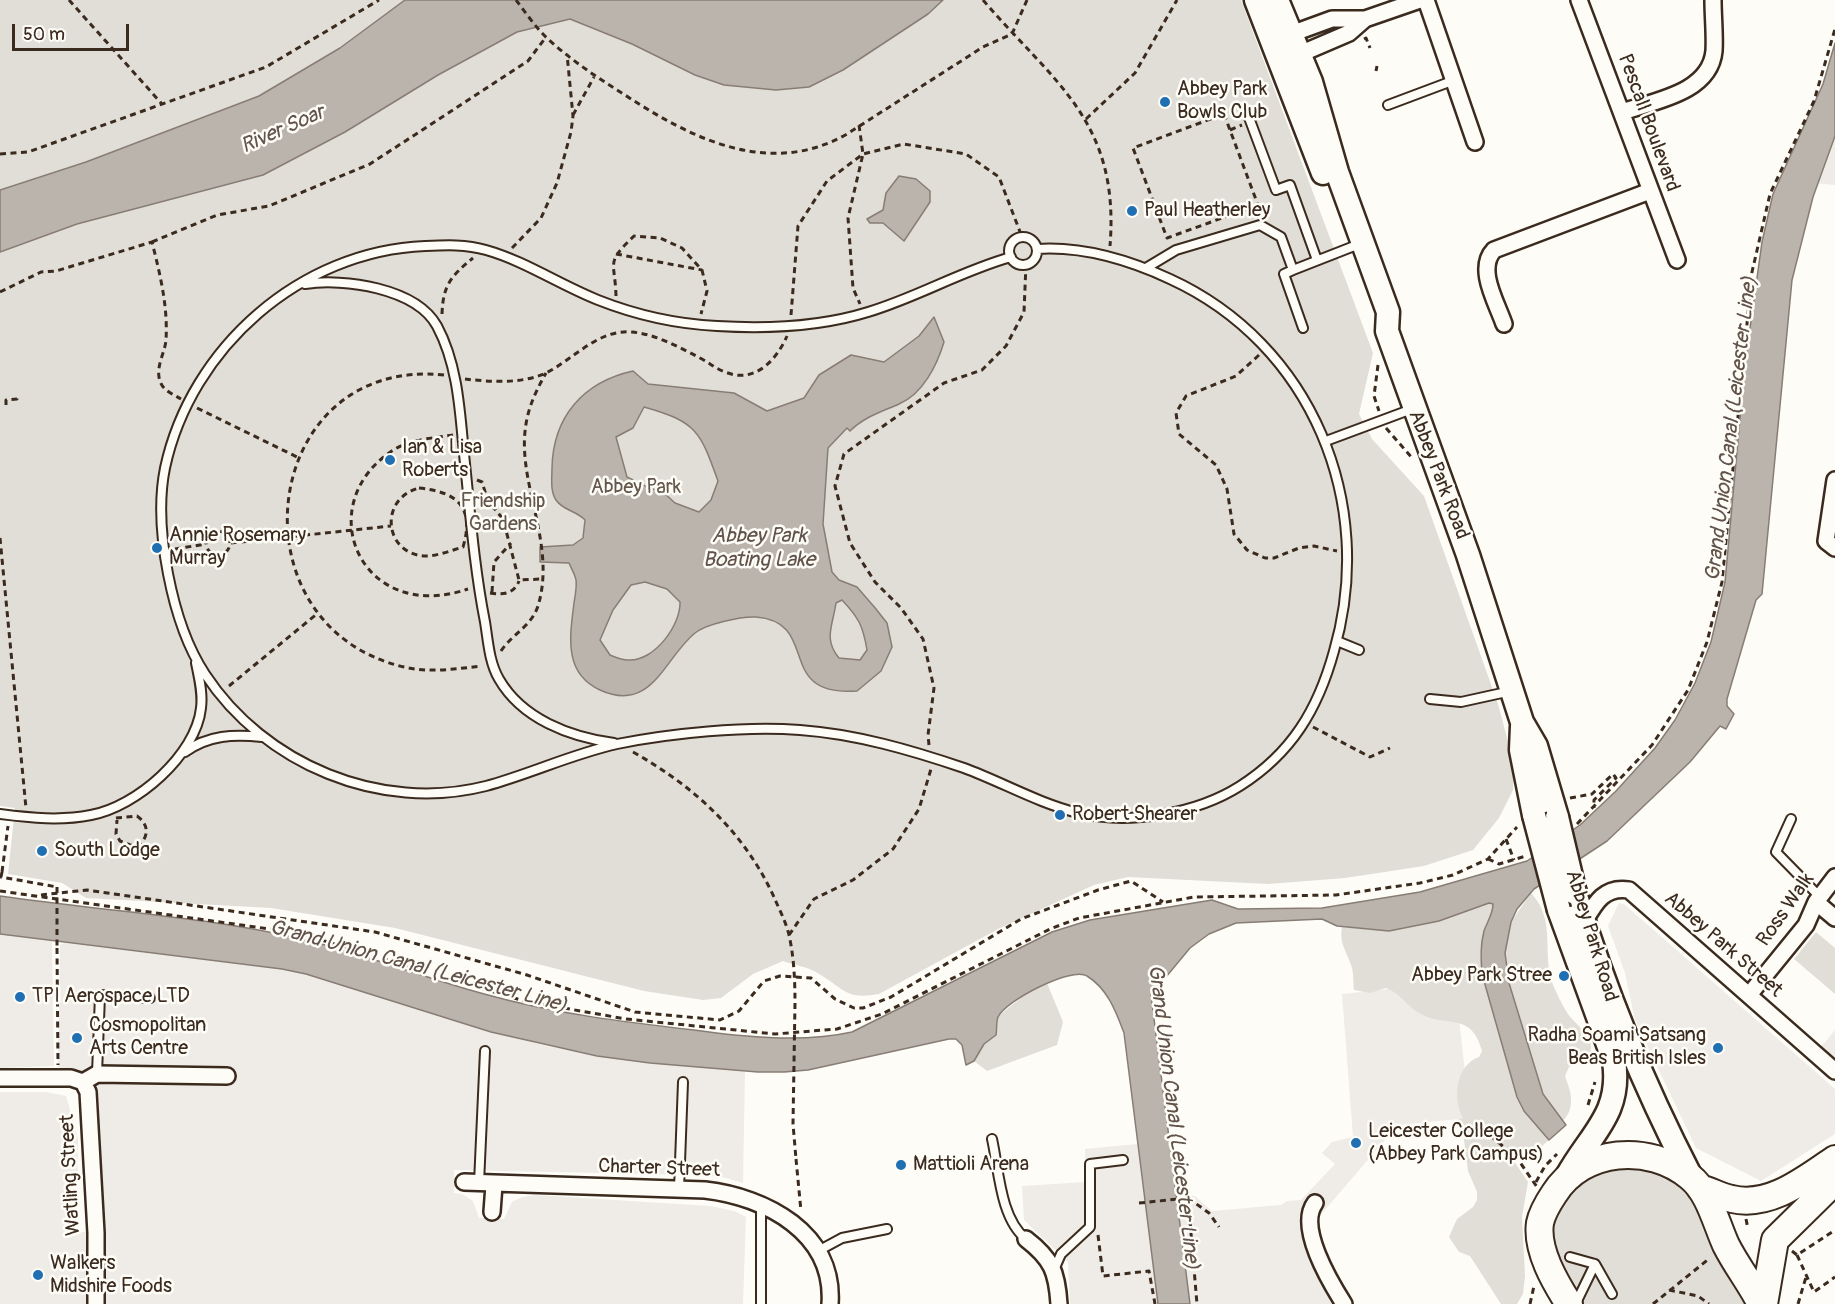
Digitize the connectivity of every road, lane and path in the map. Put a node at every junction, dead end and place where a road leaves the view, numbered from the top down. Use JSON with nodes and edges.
{"nodes":[{"id":1,"x":69,"y":0,"type":"edge"},
{"id":2,"x":379,"y":0,"type":"edge"},
{"id":3,"x":516,"y":0,"type":"edge"},
{"id":4,"x":983,"y":0,"type":"edge"},
{"id":5,"x":1027,"y":0,"type":"edge"},
{"id":6,"x":1177,"y":0,"type":"edge"},
{"id":7,"x":1257,"y":0,"type":"edge"},
{"id":8,"x":1277,"y":0,"type":"edge"},
{"id":9,"x":1420,"y":0,"type":"edge"},
{"id":10,"x":1426,"y":0,"type":"edge"},
{"id":11,"x":1580,"y":0,"type":"edge"},
{"id":12,"x":1713,"y":0,"type":"edge"},
{"id":13,"x":1365,"y":19,"type":"junction"},
{"id":14,"x":1835,"y":29,"type":"edge"},
{"id":15,"x":1012,"y":34,"type":"junction"},
{"id":16,"x":546,"y":37,"type":"junction"},
{"id":17,"x":1295,"y":44,"type":"junction"},
{"id":18,"x":1276,"y":51,"type":"junction"},
{"id":19,"x":567,"y":54,"type":"junction"},
{"id":20,"x":1377,"y":66,"type":"dead end"},
{"id":21,"x":1376,"y":71,"type":"dead end"},
{"id":22,"x":594,"y":77,"type":"junction"},
{"id":23,"x":1452,"y":81,"type":"junction"},
{"id":24,"x":162,"y":104,"type":"junction"},
{"id":25,"x":1388,"y":105,"type":"dead end"},
{"id":26,"x":1622,"y":112,"type":"junction"},
{"id":27,"x":573,"y":116,"type":"junction"},
{"id":28,"x":1248,"y":116,"type":"dead end"},
{"id":29,"x":1086,"y":119,"type":"junction"},
{"id":30,"x":859,"y":124,"type":"junction"},
{"id":31,"x":1475,"y":142,"type":"dead end"},
{"id":32,"x":1133,"y":148,"type":"joint"},
{"id":33,"x":0,"y":154,"type":"edge"},
{"id":34,"x":863,"y":154,"type":"junction"},
{"id":35,"x":1650,"y":191,"type":"junction"},
{"id":36,"x":1022,"y":237,"type":"junction"},
{"id":37,"x":152,"y":242,"type":"junction"},
{"id":38,"x":1357,"y":245,"type":"junction"},
{"id":39,"x":483,"y":249,"type":"junction"},
{"id":40,"x":1037,"y":249,"type":"junction"},
{"id":41,"x":615,"y":254,"type":"junction"},
{"id":42,"x":504,"y":256,"type":"junction"},
{"id":43,"x":1011,"y":257,"type":"junction"},
{"id":44,"x":1109,"y":257,"type":"junction"},
{"id":45,"x":1317,"y":260,"type":"junction"},
{"id":46,"x":1677,"y":260,"type":"dead end"},
{"id":47,"x":1026,"y":264,"type":"junction"},
{"id":48,"x":1146,"y":268,"type":"junction"},
{"id":49,"x":702,"y":270,"type":"junction"},
{"id":50,"x":1293,"y":270,"type":"junction"},
{"id":51,"x":295,"y":286,"type":"junction"},
{"id":52,"x":0,"y":292,"type":"edge"},
{"id":53,"x":617,"y":307,"type":"junction"},
{"id":54,"x":866,"y":313,"type":"junction"},
{"id":55,"x":442,"y":320,"type":"dead end"},
{"id":56,"x":1504,"y":324,"type":"dead end"},
{"id":57,"x":698,"y":325,"type":"junction"},
{"id":58,"x":790,"y":326,"type":"junction"},
{"id":59,"x":1303,"y":328,"type":"dead end"},
{"id":60,"x":1265,"y":347,"type":"junction"},
{"id":61,"x":546,"y":373,"type":"junction"},
{"id":62,"x":454,"y":378,"type":"junction"},
{"id":63,"x":17,"y":396,"type":"dead end"},
{"id":64,"x":6,"y":403,"type":"dead end"},
{"id":65,"x":189,"y":404,"type":"junction"},
{"id":66,"x":1413,"y":409,"type":"junction"},
{"id":67,"x":462,"y":433,"type":"junction"},
{"id":68,"x":1326,"y":441,"type":"junction"},
{"id":69,"x":297,"y":457,"type":"junction"},
{"id":70,"x":1835,"y":480,"type":"edge"},
{"id":71,"x":488,"y":501,"type":"dead end"},
{"id":72,"x":391,"y":526,"type":"junction"},
{"id":73,"x":351,"y":529,"type":"junction"},
{"id":74,"x":0,"y":538,"type":"edge"},
{"id":75,"x":287,"y":538,"type":"junction"},
{"id":76,"x":231,"y":543,"type":"junction"},
{"id":77,"x":510,"y":543,"type":"junction"},
{"id":78,"x":206,"y":544,"type":"junction"},
{"id":79,"x":1835,"y":548,"type":"edge"},
{"id":80,"x":164,"y":551,"type":"junction"},
{"id":81,"x":1347,"y":554,"type":"junction"},
{"id":82,"x":542,"y":579,"type":"junction"},
{"id":83,"x":519,"y":580,"type":"junction"},
{"id":84,"x":478,"y":586,"type":"junction"},
{"id":85,"x":492,"y":593,"type":"junction"},
{"id":86,"x":480,"y":595,"type":"junction"},
{"id":87,"x":318,"y":613,"type":"junction"},
{"id":88,"x":1337,"y":641,"type":"junction"},
{"id":89,"x":1359,"y":650,"type":"dead end"},
{"id":90,"x":195,"y":658,"type":"junction"},
{"id":91,"x":493,"y":664,"type":"junction"},
{"id":92,"x":1514,"y":690,"type":"junction"},
{"id":93,"x":219,"y":694,"type":"junction"},
{"id":94,"x":1430,"y":699,"type":"dead end"},
{"id":95,"x":1522,"y":722,"type":"junction"},
{"id":96,"x":1306,"y":723,"type":"junction"},
{"id":97,"x":262,"y":737,"type":"junction"},
{"id":98,"x":618,"y":744,"type":"junction"},
{"id":99,"x":1390,"y":748,"type":"dead end"},
{"id":100,"x":181,"y":754,"type":"junction"},
{"id":101,"x":931,"y":758,"type":"junction"},
{"id":102,"x":1594,"y":808,"type":"junction"},
{"id":103,"x":109,"y":810,"type":"junction"},
{"id":104,"x":0,"y":814,"type":"edge"},
{"id":105,"x":10,"y":815,"type":"junction"},
{"id":106,"x":1561,"y":816,"type":"junction"},
{"id":107,"x":27,"y":818,"type":"junction"},
{"id":108,"x":1791,"y":819,"type":"dead end"},
{"id":109,"x":117,"y":820,"type":"junction"},
{"id":110,"x":1527,"y":820,"type":"junction"},
{"id":111,"x":1506,"y":839,"type":"junction"},
{"id":112,"x":1532,"y":852,"type":"dead end"},
{"id":113,"x":1488,"y":859,"type":"junction"},
{"id":114,"x":1514,"y":860,"type":"junction"},
{"id":115,"x":1,"y":872,"type":"edge"},
{"id":116,"x":1835,"y":877,"type":"edge"},
{"id":117,"x":0,"y":891,"type":"edge"},
{"id":118,"x":36,"y":896,"type":"junction"},
{"id":119,"x":1818,"y":899,"type":"junction"},
{"id":120,"x":1163,"y":902,"type":"junction"},
{"id":121,"x":1835,"y":918,"type":"edge"},
{"id":122,"x":1584,"y":922,"type":"junction"},
{"id":123,"x":789,"y":934,"type":"junction"},
{"id":124,"x":794,"y":976,"type":"junction"},
{"id":125,"x":1749,"y":995,"type":"junction"},
{"id":126,"x":150,"y":998,"type":"dead end"},
{"id":127,"x":485,"y":1052,"type":"dead end"},
{"id":128,"x":1835,"y":1071,"type":"edge"},
{"id":129,"x":97,"y":1074,"type":"junction"},
{"id":130,"x":1597,"y":1075,"type":"dead end"},
{"id":131,"x":227,"y":1076,"type":"dead end"},
{"id":132,"x":0,"y":1078,"type":"edge"},
{"id":133,"x":63,"y":1078,"type":"junction"},
{"id":134,"x":83,"y":1082,"type":"junction"},
{"id":135,"x":683,"y":1082,"type":"dead end"},
{"id":136,"x":1587,"y":1109,"type":"dead end"},
{"id":137,"x":1474,"y":1122,"type":"dead end"},
{"id":138,"x":992,"y":1138,"type":"dead end"},
{"id":139,"x":1559,"y":1152,"type":"dead end"},
{"id":140,"x":1835,"y":1159,"type":"edge"},
{"id":141,"x":1123,"y":1160,"type":"dead end"},
{"id":142,"x":1567,"y":1176,"type":"junction"},
{"id":143,"x":479,"y":1183,"type":"junction"},
{"id":144,"x":1696,"y":1183,"type":"junction"},
{"id":145,"x":1833,"y":1186,"type":"edge"},
{"id":146,"x":679,"y":1189,"type":"junction"},
{"id":147,"x":1539,"y":1195,"type":"junction"},
{"id":148,"x":1188,"y":1198,"type":"junction"},
{"id":149,"x":761,"y":1203,"type":"junction"},
{"id":150,"x":1139,"y":1203,"type":"dead end"},
{"id":151,"x":1315,"y":1203,"type":"dead end"},
{"id":152,"x":492,"y":1212,"type":"dead end"},
{"id":153,"x":794,"y":1224,"type":"junction"},
{"id":154,"x":1090,"y":1227,"type":"junction"},
{"id":155,"x":1218,"y":1227,"type":"dead end"},
{"id":156,"x":887,"y":1230,"type":"dead end"},
{"id":157,"x":1748,"y":1230,"type":"dead end"},
{"id":158,"x":1835,"y":1230,"type":"edge"},
{"id":159,"x":1026,"y":1239,"type":"joint"},
{"id":160,"x":1775,"y":1240,"type":"junction"},
{"id":161,"x":1727,"y":1247,"type":"junction"},
{"id":162,"x":818,"y":1251,"type":"junction"},
{"id":163,"x":1797,"y":1255,"type":"junction"},
{"id":164,"x":1570,"y":1257,"type":"dead end"},
{"id":165,"x":1595,"y":1264,"type":"junction"},
{"id":166,"x":1054,"y":1270,"type":"junction"},
{"id":167,"x":1807,"y":1275,"type":"junction"},
{"id":168,"x":1835,"y":1277,"type":"edge"},
{"id":169,"x":1534,"y":1278,"type":"dead end"},
{"id":170,"x":1669,"y":1290,"type":"junction"},
{"id":171,"x":1612,"y":1294,"type":"dead end"},
{"id":172,"x":1565,"y":1300,"type":"edge"},
{"id":173,"x":96,"y":1304,"type":"edge"},
{"id":174,"x":761,"y":1304,"type":"edge"},
{"id":175,"x":830,"y":1304,"type":"edge"},
{"id":176,"x":1059,"y":1304,"type":"edge"},
{"id":177,"x":1155,"y":1304,"type":"edge"},
{"id":178,"x":1197,"y":1304,"type":"edge"},
{"id":179,"x":1344,"y":1304,"type":"edge"},
{"id":180,"x":1530,"y":1304,"type":"edge"},
{"id":181,"x":1653,"y":1304,"type":"edge"},
{"id":182,"x":1709,"y":1304,"type":"edge"},
{"id":183,"x":1763,"y":1304,"type":"edge"},
{"id":184,"x":1798,"y":1304,"type":"edge"}],
"edges":[{"from":1,"to":24,"type":"path"},
{"from":2,"to":24,"type":"path"},
{"from":3,"to":16,"type":"path"},
{"from":4,"to":15,"type":"path"},
{"from":5,"to":15,"type":"path"},
{"from":6,"to":29,"type":"path"},
{"from":7,"to":18,"type":"main road","name":"Abbey Park Road"},
{"from":8,"to":17,"type":"main road","name":"Abbey Park Road"},
{"from":9,"to":13,"type":"street"},
{"from":10,"to":23,"type":"street"},
{"from":11,"to":26,"type":"street","name":"Pescall Boulevard"},
{"from":12,"to":26,"type":"street"},
{"from":13,"to":17,"type":"street"},
{"from":13,"to":17,"type":"street"},
{"from":14,"to":102,"type":"path"},
{"from":15,"to":29,"type":"path"},
{"from":15,"to":30,"type":"path"},
{"from":16,"to":19,"type":"path"},
{"from":16,"to":37,"type":"path"},
{"from":17,"to":18,"type":"street"},
{"from":17,"to":38,"type":"main road","name":"Abbey Park Road"},
{"from":18,"to":38,"type":"main road","name":"Abbey Park Road"},
{"from":19,"to":22,"type":"path"},
{"from":19,"to":27,"type":"path"},
{"from":20,"to":21,"type":"path"},
{"from":22,"to":27,"type":"path"},
{"from":22,"to":30,"type":"path"},
{"from":23,"to":25,"type":"lane"},
{"from":23,"to":31,"type":"street"},
{"from":24,"to":33,"type":"path"},
{"from":26,"to":35,"type":"street","name":"Pescall Boulevard"},
{"from":27,"to":42,"type":"path"},
{"from":28,"to":45,"type":"lane"},
{"from":29,"to":44,"type":"path"},
{"from":30,"to":34,"type":"path"},
{"from":32,"to":32,"type":"path"},
{"from":34,"to":36,"type":"path"},
{"from":34,"to":54,"type":"path"},
{"from":34,"to":58,"type":"path"},
{"from":35,"to":46,"type":"street","name":"Pescall Boulevard"},
{"from":35,"to":56,"type":"street"},
{"from":36,"to":40,"type":"lane"},
{"from":36,"to":43,"type":"lane"},
{"from":37,"to":52,"type":"path"},
{"from":37,"to":65,"type":"path"},
{"from":38,"to":45,"type":"lane"},
{"from":38,"to":66,"type":"main road","name":"Abbey Park Road"},
{"from":39,"to":42,"type":"lane"},
{"from":39,"to":51,"type":"lane"},
{"from":39,"to":55,"type":"path"},
{"from":40,"to":44,"type":"lane"},
{"from":40,"to":47,"type":"lane"},
{"from":41,"to":49,"type":"path"},
{"from":41,"to":49,"type":"path"},
{"from":41,"to":53,"type":"path"},
{"from":42,"to":53,"type":"lane"},
{"from":43,"to":47,"type":"lane"},
{"from":43,"to":54,"type":"lane"},
{"from":44,"to":48,"type":"lane"},
{"from":45,"to":50,"type":"lane"},
{"from":47,"to":101,"type":"path"},
{"from":48,"to":50,"type":"lane"},
{"from":48,"to":60,"type":"lane"},
{"from":49,"to":57,"type":"path"},
{"from":50,"to":59,"type":"lane"},
{"from":51,"to":62,"type":"lane"},
{"from":51,"to":65,"type":"lane"},
{"from":53,"to":57,"type":"lane"},
{"from":54,"to":58,"type":"lane"},
{"from":57,"to":58,"type":"lane"},
{"from":58,"to":61,"type":"path"},
{"from":60,"to":68,"type":"lane"},
{"from":60,"to":81,"type":"path"},
{"from":61,"to":62,"type":"path"},
{"from":61,"to":82,"type":"path"},
{"from":62,"to":67,"type":"lane"},
{"from":62,"to":69,"type":"path"},
{"from":63,"to":64,"type":"path"},
{"from":65,"to":69,"type":"path"},
{"from":65,"to":80,"type":"lane"},
{"from":66,"to":68,"type":"lane"},
{"from":66,"to":92,"type":"main road","name":"Abbey Park Road"},
{"from":67,"to":73,"type":"path"},
{"from":67,"to":84,"type":"lane"},
{"from":68,"to":81,"type":"lane"},
{"from":69,"to":75,"type":"path"},
{"from":70,"to":79,"type":"street"},
{"from":71,"to":77,"type":"path"},
{"from":72,"to":72,"type":"path"},
{"from":72,"to":73,"type":"path"},
{"from":73,"to":75,"type":"path"},
{"from":73,"to":84,"type":"path"},
{"from":74,"to":107,"type":"path"},
{"from":75,"to":76,"type":"path"},
{"from":75,"to":87,"type":"path"},
{"from":76,"to":78,"type":"path"},
{"from":76,"to":78,"type":"path"},
{"from":77,"to":83,"type":"path"},
{"from":77,"to":85,"type":"path"},
{"from":78,"to":80,"type":"path"},
{"from":80,"to":90,"type":"lane"},
{"from":81,"to":88,"type":"lane"},
{"from":82,"to":83,"type":"path"},
{"from":82,"to":91,"type":"path"},
{"from":83,"to":85,"type":"path"},
{"from":84,"to":86,"type":"lane"},
{"from":85,"to":86,"type":"path"},
{"from":86,"to":91,"type":"lane"},
{"from":87,"to":91,"type":"path"},
{"from":87,"to":93,"type":"path"},
{"from":88,"to":89,"type":"lane"},
{"from":88,"to":96,"type":"lane"},
{"from":90,"to":93,"type":"lane"},
{"from":90,"to":100,"type":"lane"},
{"from":91,"to":98,"type":"lane"},
{"from":92,"to":94,"type":"lane"},
{"from":92,"to":95,"type":"main road","name":"Abbey Park Road"},
{"from":93,"to":97,"type":"lane"},
{"from":95,"to":106,"type":"main road","name":"Abbey Park Road"},
{"from":95,"to":110,"type":"main road","name":"Abbey Park Road"},
{"from":96,"to":99,"type":"path"},
{"from":96,"to":101,"type":"lane"},
{"from":97,"to":98,"type":"lane"},
{"from":97,"to":100,"type":"lane"},
{"from":98,"to":101,"type":"lane"},
{"from":98,"to":123,"type":"path"},
{"from":100,"to":103,"type":"lane"},
{"from":101,"to":123,"type":"path"},
{"from":102,"to":106,"type":"path"},
{"from":102,"to":106,"type":"path"},
{"from":103,"to":107,"type":"lane"},
{"from":103,"to":109,"type":"path"},
{"from":104,"to":105,"type":"lane"},
{"from":105,"to":107,"type":"lane"},
{"from":105,"to":115,"type":"path"},
{"from":106,"to":122,"type":"main road","name":"Abbey Park Road","bridge":true},
{"from":108,"to":119,"type":"lane"},
{"from":109,"to":109,"type":"path"},
{"from":110,"to":111,"type":"path"},
{"from":110,"to":142,"type":"main road","name":"Abbey Park Road","bridge":true},
{"from":111,"to":113,"type":"path"},
{"from":111,"to":114,"type":"path"},
{"from":112,"to":114,"type":"path"},
{"from":113,"to":114,"type":"path"},
{"from":113,"to":120,"type":"path"},
{"from":115,"to":133,"type":"path","bridge":true},
{"from":116,"to":119,"type":"street","name":"Ross Walk"},
{"from":117,"to":118,"type":"path"},
{"from":118,"to":120,"type":"path"},
{"from":118,"to":124,"type":"path"},
{"from":119,"to":121,"type":"street"},
{"from":119,"to":125,"type":"street","name":"Ross Walk"},
{"from":120,"to":124,"type":"path"},
{"from":122,"to":125,"type":"street","name":"Abbey Park Street"},
{"from":122,"to":144,"type":"main road","name":"Abbey Park Road"},
{"from":123,"to":124,"type":"path"},
{"from":124,"to":153,"type":"path","bridge":true},
{"from":125,"to":128,"type":"street","name":"Abbey Park Street"},
{"from":126,"to":129,"type":"lane"},
{"from":127,"to":143,"type":"lane"},
{"from":129,"to":131,"type":"street"},
{"from":129,"to":134,"type":"street"},
{"from":130,"to":136,"type":"path"},
{"from":132,"to":133,"type":"street"},
{"from":133,"to":134,"type":"street"},
{"from":134,"to":173,"type":"street","name":"Watling Street"},
{"from":135,"to":146,"type":"lane"},
{"from":137,"to":147,"type":"path"},
{"from":138,"to":159,"type":"lane"},
{"from":139,"to":147,"type":"path"},
{"from":140,"to":144,"type":"main road"},
{"from":141,"to":154,"type":"lane"},
{"from":142,"to":144,"type":"main road"},
{"from":142,"to":147,"type":"main road"},
{"from":143,"to":146,"type":"street","name":"Charter Street"},
{"from":143,"to":152,"type":"street"},
{"from":144,"to":161,"type":"main road"},
{"from":145,"to":160,"type":"main road"},
{"from":146,"to":149,"type":"street","name":"Charter Street"},
{"from":147,"to":172,"type":"main road"},
{"from":148,"to":150,"type":"path"},
{"from":148,"to":155,"type":"path"},
{"from":148,"to":178,"type":"path"},
{"from":149,"to":153,"type":"street","name":"Charter Street"},
{"from":149,"to":174,"type":"lane"},
{"from":151,"to":179,"type":"street"},
{"from":153,"to":162,"type":"street","name":"Charter Street"},
{"from":154,"to":166,"type":"lane"},
{"from":154,"to":177,"type":"path"},
{"from":156,"to":162,"type":"lane"},
{"from":157,"to":161,"type":"path"},
{"from":158,"to":163,"type":"path"},
{"from":159,"to":166,"type":"street"},
{"from":160,"to":163,"type":"path"},
{"from":160,"to":183,"type":"main road"},
{"from":161,"to":170,"type":"path"},
{"from":161,"to":183,"type":"main road"},
{"from":162,"to":175,"type":"street","name":"Charter Street"},
{"from":163,"to":167,"type":"path"},
{"from":164,"to":165,"type":"lane"},
{"from":165,"to":171,"type":"lane"},
{"from":165,"to":172,"type":"lane"},
{"from":166,"to":176,"type":"street"},
{"from":167,"to":168,"type":"path"},
{"from":167,"to":184,"type":"path"},
{"from":169,"to":180,"type":"path"},
{"from":170,"to":181,"type":"path"},
{"from":170,"to":182,"type":"path"}]}
